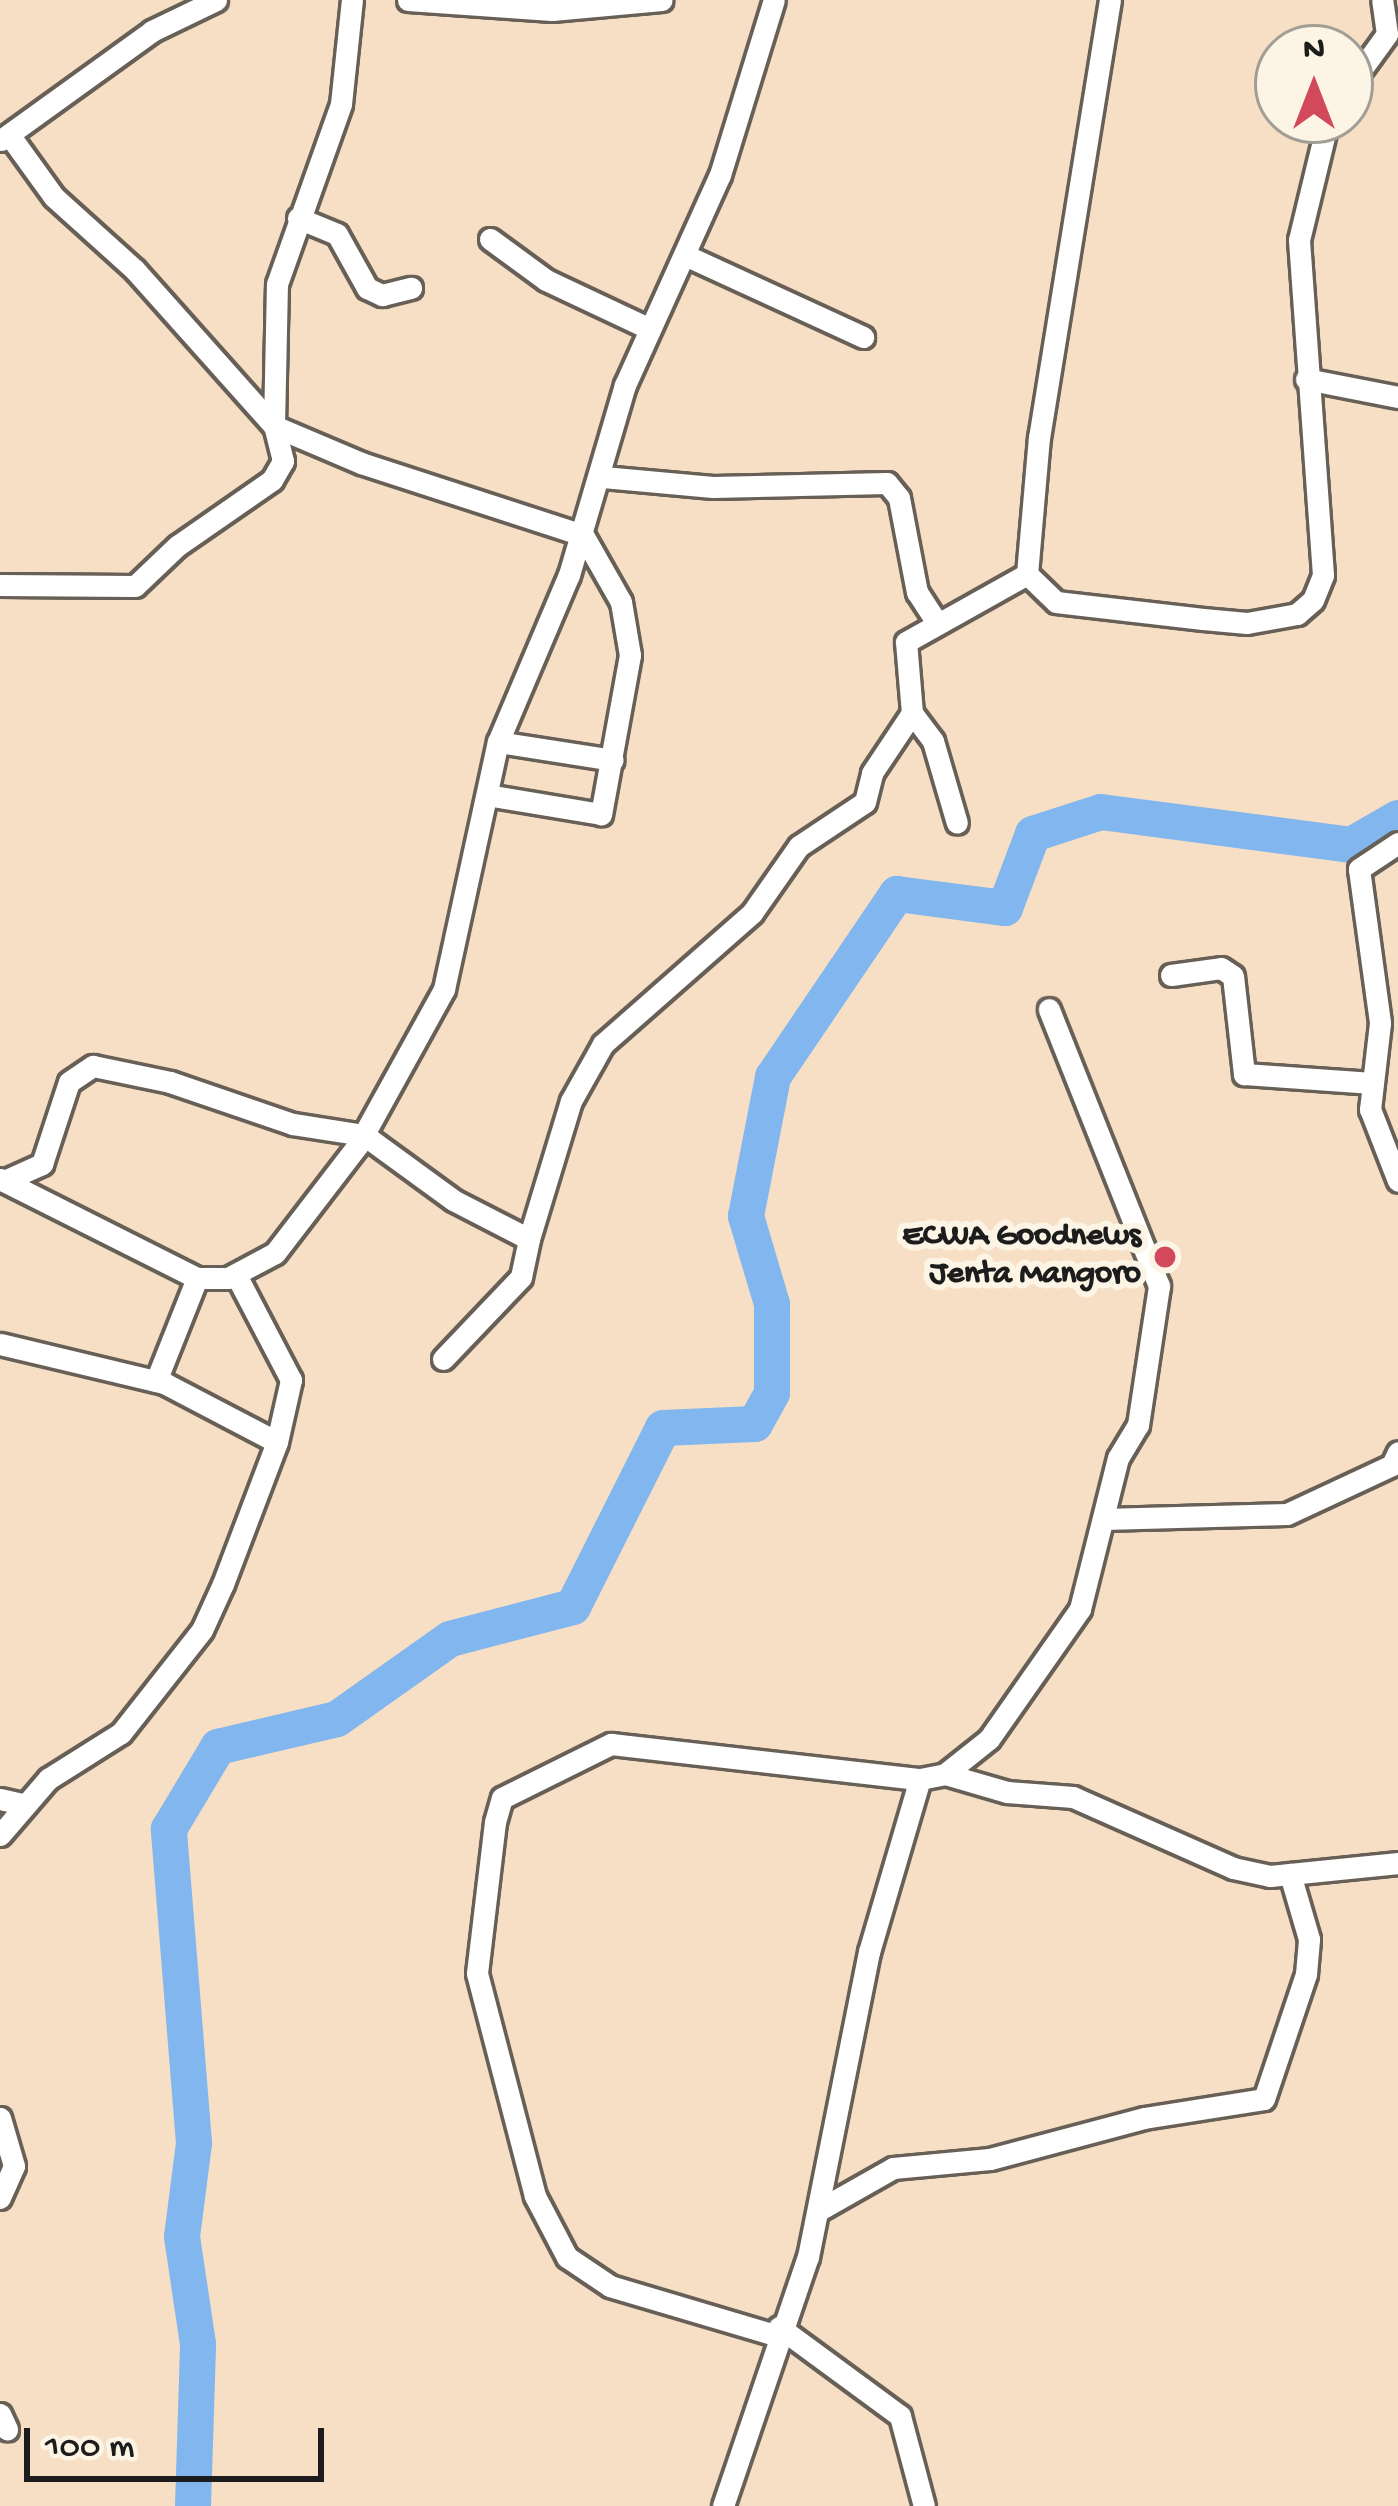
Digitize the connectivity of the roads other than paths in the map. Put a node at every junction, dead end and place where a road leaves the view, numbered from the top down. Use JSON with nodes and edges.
{"nodes":[{"id":1,"x":216,"y":0,"type":"edge"},
{"id":2,"x":352,"y":0,"type":"edge"},
{"id":3,"x":408,"y":0,"type":"edge"},
{"id":4,"x":662,"y":0,"type":"edge"},
{"id":5,"x":773,"y":0,"type":"edge"},
{"id":6,"x":1110,"y":0,"type":"edge"},
{"id":7,"x":1382,"y":0,"type":"edge"},
{"id":8,"x":1393,"y":33,"type":"edge"},
{"id":9,"x":5,"y":138,"type":"edge"},
{"id":10,"x":1322,"y":144,"type":"edge"},
{"id":11,"x":298,"y":218,"type":"junction"},
{"id":12,"x":490,"y":239,"type":"dead end"},
{"id":13,"x":687,"y":256,"type":"junction"},
{"id":14,"x":412,"y":288,"type":"dead end"},
{"id":15,"x":650,"y":329,"type":"junction"},
{"id":16,"x":863,"y":337,"type":"dead end"},
{"id":17,"x":1306,"y":379,"type":"junction"},
{"id":18,"x":1398,"y":398,"type":"edge"},
{"id":19,"x":274,"y":426,"type":"junction"},
{"id":20,"x":603,"y":477,"type":"junction"},
{"id":21,"x":583,"y":535,"type":"junction"},
{"id":22,"x":1027,"y":574,"type":"junction"},
{"id":23,"x":0,"y":585,"type":"edge"},
{"id":24,"x":935,"y":620,"type":"junction"},
{"id":25,"x":912,"y":713,"type":"junction"},
{"id":26,"x":498,"y":742,"type":"junction"},
{"id":27,"x":614,"y":760,"type":"junction"},
{"id":28,"x":488,"y":795,"type":"junction"},
{"id":29,"x":957,"y":823,"type":"dead end"},
{"id":30,"x":1398,"y":843,"type":"edge"},
{"id":31,"x":1171,"y":975,"type":"dead end"},
{"id":32,"x":1049,"y":1009,"type":"dead end"},
{"id":33,"x":1372,"y":1083,"type":"junction"},
{"id":34,"x":364,"y":1135,"type":"junction"},
{"id":35,"x":2,"y":1180,"type":"edge"},
{"id":36,"x":1398,"y":1181,"type":"edge"},
{"id":37,"x":529,"y":1239,"type":"junction"},
{"id":38,"x":236,"y":1275,"type":"junction"},
{"id":39,"x":197,"y":1278,"type":"junction"},
{"id":40,"x":0,"y":1344,"type":"edge"},
{"id":41,"x":443,"y":1359,"type":"dead end"},
{"id":42,"x":156,"y":1381,"type":"junction"},
{"id":43,"x":277,"y":1442,"type":"junction"},
{"id":44,"x":1398,"y":1452,"type":"edge"},
{"id":45,"x":1104,"y":1520,"type":"junction"},
{"id":46,"x":945,"y":1774,"type":"junction"},
{"id":47,"x":920,"y":1779,"type":"junction"},
{"id":48,"x":0,"y":1799,"type":"edge"},
{"id":49,"x":26,"y":1805,"type":"junction"},
{"id":50,"x":0,"y":1835,"type":"edge"},
{"id":51,"x":1398,"y":1863,"type":"edge"},
{"id":52,"x":1290,"y":1874,"type":"junction"},
{"id":53,"x":0,"y":2119,"type":"edge"},
{"id":54,"x":0,"y":2198,"type":"edge"},
{"id":55,"x":819,"y":2210,"type":"junction"},
{"id":56,"x":777,"y":2331,"type":"junction"},
{"id":57,"x":723,"y":2506,"type":"edge"},
{"id":58,"x":924,"y":2506,"type":"edge"}],
"edges":[{"from":1,"to":9,"type":"street"},
{"from":2,"to":11,"type":"street"},
{"from":3,"to":4,"type":"street"},
{"from":5,"to":13,"type":"street"},
{"from":6,"to":22,"type":"street"},
{"from":7,"to":8,"type":"street"},
{"from":9,"to":19,"type":"street"},
{"from":10,"to":17,"type":"street"},
{"from":11,"to":14,"type":"street"},
{"from":11,"to":19,"type":"street"},
{"from":12,"to":15,"type":"street"},
{"from":13,"to":15,"type":"street"},
{"from":13,"to":16,"type":"street"},
{"from":15,"to":20,"type":"street"},
{"from":17,"to":18,"type":"street"},
{"from":17,"to":22,"type":"street"},
{"from":19,"to":21,"type":"street"},
{"from":19,"to":23,"type":"street"},
{"from":20,"to":21,"type":"street"},
{"from":20,"to":24,"type":"street"},
{"from":21,"to":26,"type":"street"},
{"from":21,"to":27,"type":"street"},
{"from":22,"to":24,"type":"street"},
{"from":24,"to":25,"type":"street"},
{"from":25,"to":29,"type":"street"},
{"from":25,"to":37,"type":"street"},
{"from":26,"to":27,"type":"street"},
{"from":26,"to":28,"type":"street"},
{"from":27,"to":28,"type":"street"},
{"from":28,"to":34,"type":"street"},
{"from":30,"to":33,"type":"street"},
{"from":31,"to":33,"type":"street"},
{"from":32,"to":45,"type":"street"},
{"from":33,"to":36,"type":"street"},
{"from":34,"to":35,"type":"street"},
{"from":34,"to":37,"type":"street"},
{"from":34,"to":38,"type":"street"},
{"from":35,"to":39,"type":"street"},
{"from":37,"to":41,"type":"street"},
{"from":38,"to":39,"type":"street"},
{"from":38,"to":43,"type":"street"},
{"from":39,"to":42,"type":"street"},
{"from":40,"to":42,"type":"street"},
{"from":42,"to":43,"type":"street"},
{"from":43,"to":49,"type":"street"},
{"from":44,"to":45,"type":"street"},
{"from":45,"to":46,"type":"street"},
{"from":46,"to":47,"type":"street"},
{"from":46,"to":52,"type":"street"},
{"from":47,"to":55,"type":"street"},
{"from":47,"to":56,"type":"street"},
{"from":48,"to":49,"type":"street"},
{"from":49,"to":50,"type":"street"},
{"from":51,"to":52,"type":"street"},
{"from":52,"to":55,"type":"street"},
{"from":53,"to":54,"type":"street"},
{"from":55,"to":56,"type":"street"},
{"from":56,"to":57,"type":"street"},
{"from":56,"to":58,"type":"street"}]}
